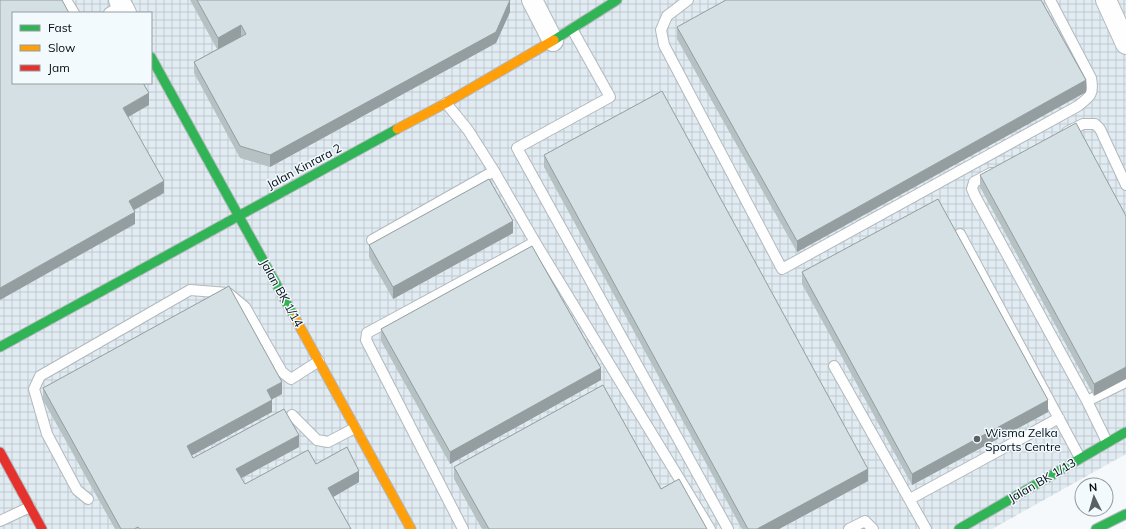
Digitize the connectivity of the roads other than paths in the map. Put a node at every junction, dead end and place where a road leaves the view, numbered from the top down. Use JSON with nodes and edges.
{"nodes":[{"id":1,"x":66,"y":0,"type":"edge"},
{"id":2,"x":532,"y":0,"type":"edge"},
{"id":3,"x":617,"y":0,"type":"edge"},
{"id":4,"x":688,"y":0,"type":"edge"},
{"id":5,"x":1050,"y":0,"type":"edge"},
{"id":6,"x":1106,"y":0,"type":"edge"},
{"id":7,"x":73,"y":12,"type":"edge"},
{"id":8,"x":572,"y":29,"type":"junction"},
{"id":9,"x":553,"y":41,"type":"junction"},
{"id":10,"x":1126,"y":44,"type":"edge"},
{"id":11,"x":152,"y":59,"type":"edge"},
{"id":12,"x":446,"y":103,"type":"junction"},
{"id":13,"x":1056,"y":138,"type":"edge"},
{"id":14,"x":1001,"y":167,"type":"edge"},
{"id":15,"x":494,"y":170,"type":"junction"},
{"id":16,"x":1126,"y":185,"type":"edge"},
{"id":17,"x":239,"y":215,"type":"junction"},
{"id":18,"x":960,"y":234,"type":"dead end"},
{"id":19,"x":372,"y":240,"type":"dead end"},
{"id":20,"x":535,"y":242,"type":"junction"},
{"id":21,"x":0,"y":347,"type":"edge"},
{"id":22,"x":319,"y":361,"type":"junction"},
{"id":23,"x":834,"y":366,"type":"dead end"},
{"id":24,"x":1126,"y":382,"type":"edge"},
{"id":25,"x":1087,"y":401,"type":"junction"},
{"id":26,"x":292,"y":414,"type":"dead end"},
{"id":27,"x":1059,"y":418,"type":"junction"},
{"id":28,"x":356,"y":428,"type":"junction"},
{"id":29,"x":1126,"y":432,"type":"edge"},
{"id":30,"x":1107,"y":442,"type":"junction"},
{"id":31,"x":0,"y":452,"type":"edge"},
{"id":32,"x":1080,"y":458,"type":"junction"},
{"id":33,"x":88,"y":499,"type":"dead end"},
{"id":34,"x":910,"y":499,"type":"junction"},
{"id":35,"x":30,"y":507,"type":"junction"},
{"id":36,"x":1126,"y":514,"type":"edge"},
{"id":37,"x":0,"y":522,"type":"edge"},
{"id":38,"x":42,"y":529,"type":"edge"},
{"id":39,"x":411,"y":529,"type":"edge"},
{"id":40,"x":463,"y":529,"type":"edge"},
{"id":41,"x":710,"y":529,"type":"edge"},
{"id":42,"x":728,"y":529,"type":"edge"},
{"id":43,"x":848,"y":529,"type":"edge"},
{"id":44,"x":873,"y":529,"type":"edge"},
{"id":45,"x":926,"y":529,"type":"edge"},
{"id":46,"x":959,"y":529,"type":"edge"},
{"id":47,"x":1096,"y":529,"type":"edge"}],
"edges":[{"from":1,"to":7,"type":"lane"},
{"from":2,"to":9,"type":"street"},
{"from":3,"to":8,"type":"street","name":"Jalan Kinrara 2"},
{"from":4,"to":5,"type":"lane"},
{"from":6,"to":10,"type":"street"},
{"from":8,"to":9,"type":"street","name":"Jalan Kinrara 2"},
{"from":8,"to":42,"type":"lane"},
{"from":9,"to":12,"type":"street","name":"Jalan Kinrara 2"},
{"from":11,"to":17,"type":"street","name":"Jalan BK 1/14"},
{"from":12,"to":15,"type":"lane"},
{"from":12,"to":17,"type":"street","name":"Jalan Kinrara 2"},
{"from":13,"to":16,"type":"lane"},
{"from":14,"to":25,"type":"lane"},
{"from":15,"to":19,"type":"lane"},
{"from":15,"to":20,"type":"lane"},
{"from":17,"to":21,"type":"street","name":"Jalan Kinrara 2"},
{"from":17,"to":22,"type":"street","name":"Jalan BK 1/14"},
{"from":18,"to":27,"type":"lane"},
{"from":20,"to":40,"type":"lane"},
{"from":20,"to":41,"type":"lane"},
{"from":22,"to":28,"type":"street","name":"Jalan BK 1/14"},
{"from":22,"to":33,"type":"lane"},
{"from":23,"to":34,"type":"lane"},
{"from":24,"to":25,"type":"lane"},
{"from":25,"to":30,"type":"lane"},
{"from":26,"to":28,"type":"lane"},
{"from":27,"to":32,"type":"lane"},
{"from":27,"to":34,"type":"lane"},
{"from":28,"to":39,"type":"street","name":"Jalan BK 1/14"},
{"from":29,"to":30,"type":"street","name":"Jalan BK 1/13"},
{"from":30,"to":32,"type":"street","name":"Jalan BK 1/13"},
{"from":31,"to":35,"type":"street"},
{"from":32,"to":46,"type":"street","name":"Jalan BK 1/13"},
{"from":34,"to":45,"type":"lane"},
{"from":35,"to":37,"type":"lane"},
{"from":35,"to":38,"type":"street"},
{"from":36,"to":47,"type":"street"},
{"from":43,"to":44,"type":"lane"}]}
